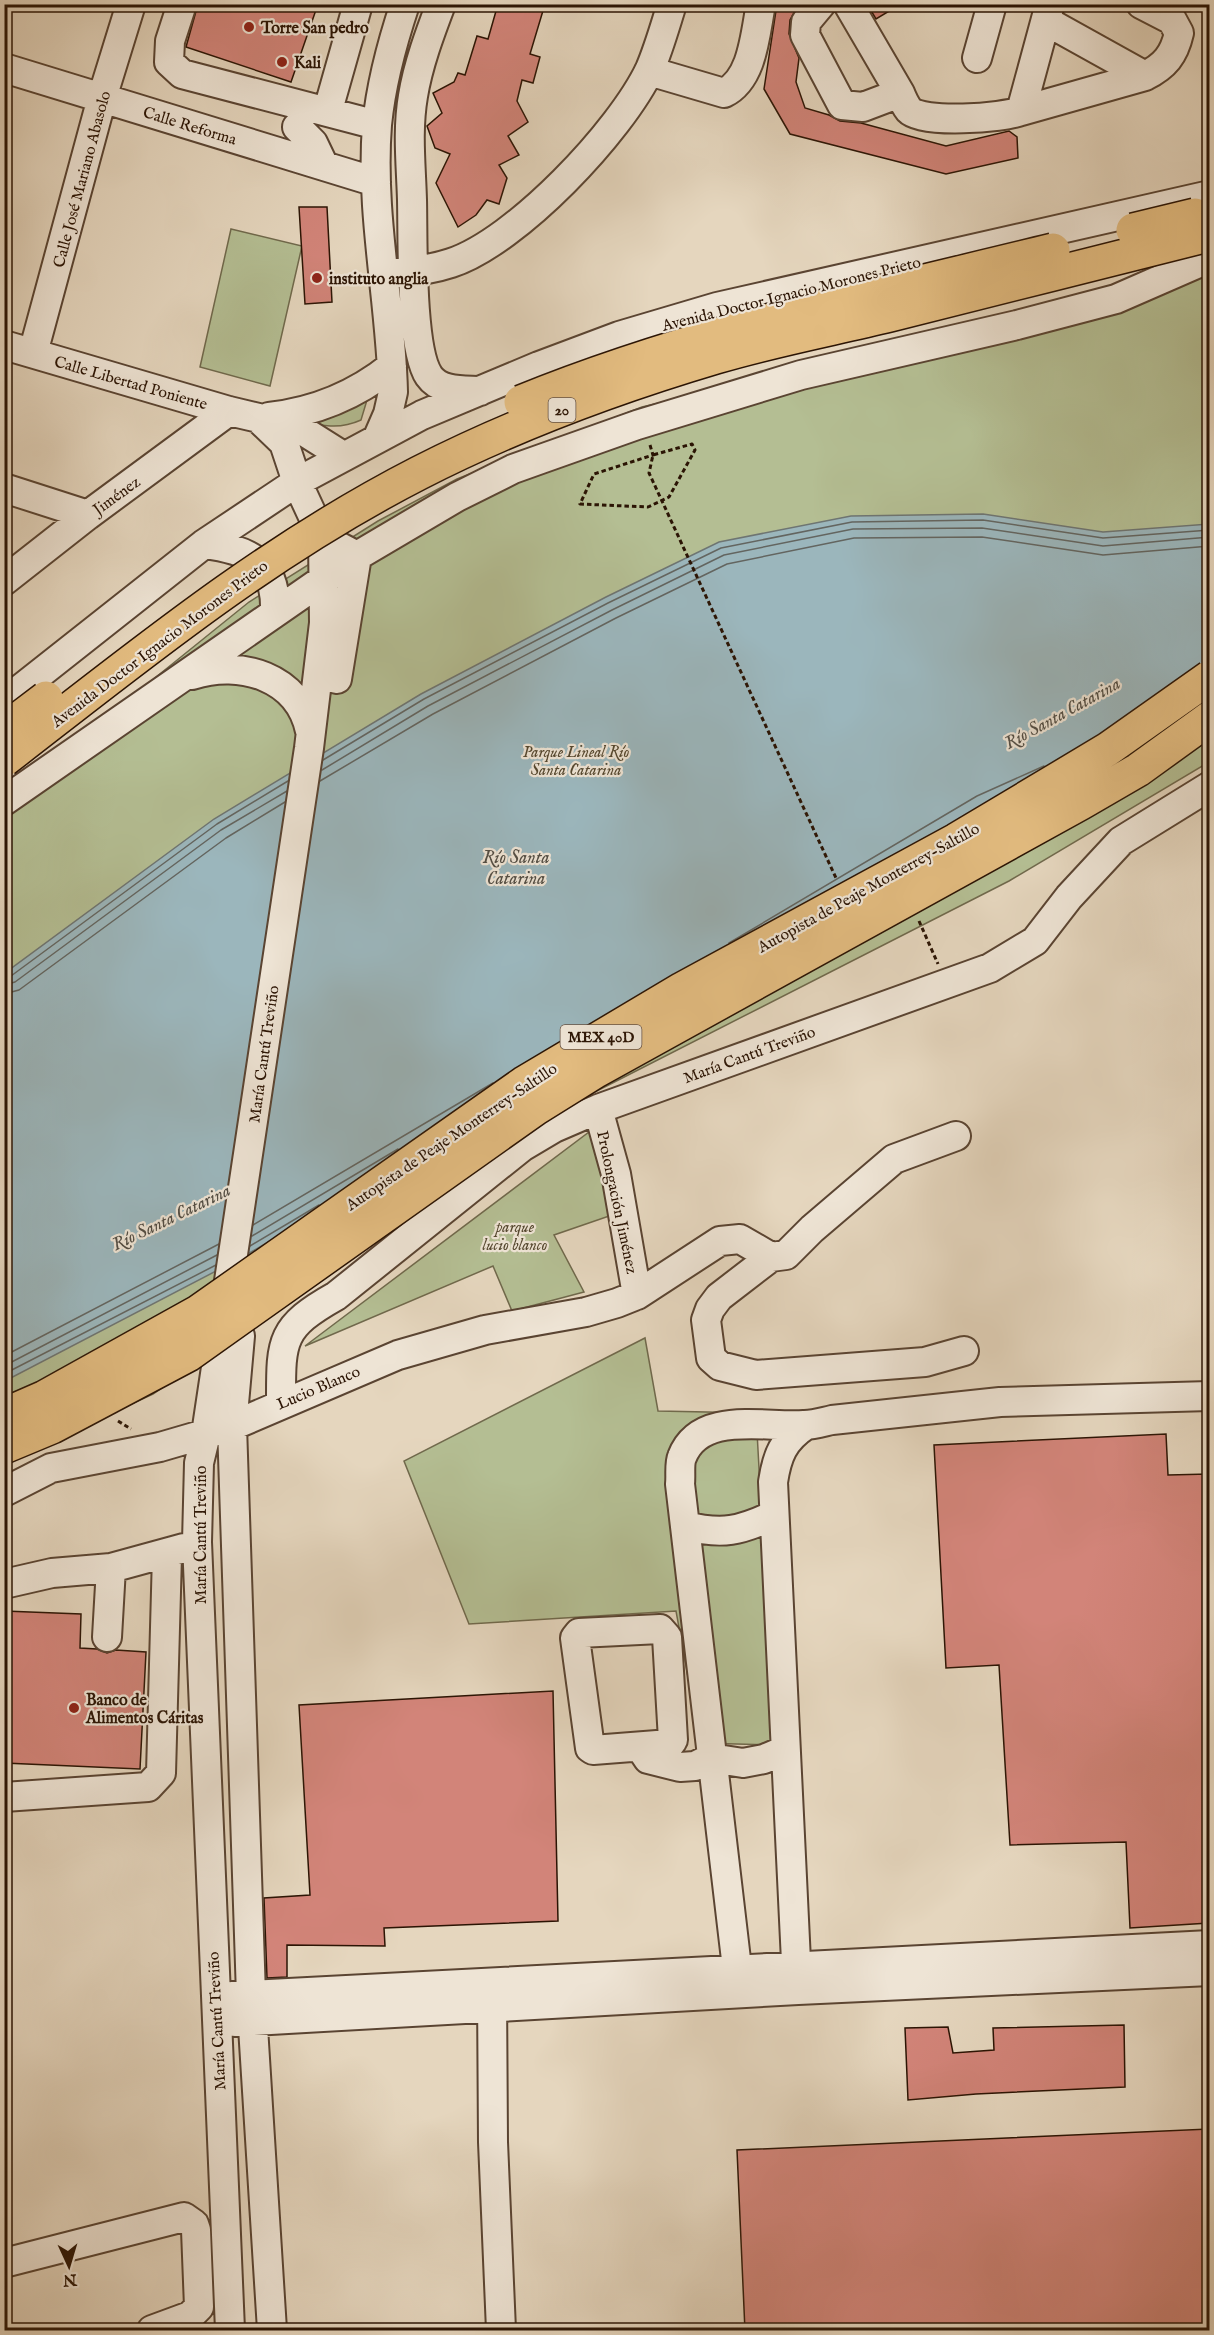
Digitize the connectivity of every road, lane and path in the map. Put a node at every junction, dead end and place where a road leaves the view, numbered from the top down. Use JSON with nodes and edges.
{"nodes":[{"id":1,"x":131,"y":4,"type":"edge"},
{"id":2,"x":182,"y":4,"type":"edge"},
{"id":3,"x":358,"y":4,"type":"edge"},
{"id":4,"x":405,"y":4,"type":"edge"},
{"id":5,"x":441,"y":4,"type":"edge"},
{"id":6,"x":672,"y":4,"type":"edge"},
{"id":7,"x":761,"y":4,"type":"edge"},
{"id":8,"x":821,"y":4,"type":"edge"},
{"id":9,"x":848,"y":4,"type":"edge"},
{"id":10,"x":992,"y":4,"type":"edge"},
{"id":11,"x":1141,"y":4,"type":"edge"},
{"id":12,"x":1048,"y":13,"type":"edge"},
{"id":13,"x":978,"y":58,"type":"dead end"},
{"id":14,"x":4,"y":68,"type":"edge"},
{"id":15,"x":649,"y":71,"type":"junction"},
{"id":16,"x":1145,"y":76,"type":"junction"},
{"id":17,"x":900,"y":93,"type":"junction"},
{"id":18,"x":102,"y":98,"type":"junction"},
{"id":19,"x":1021,"y":111,"type":"junction"},
{"id":20,"x":329,"y":119,"type":"junction"},
{"id":21,"x":297,"y":127,"type":"dead end"},
{"id":22,"x":377,"y":134,"type":"junction"},
{"id":23,"x":324,"y":166,"type":"junction"},
{"id":24,"x":376,"y":182,"type":"junction"},
{"id":25,"x":1203,"y":226,"type":"edge"},
{"id":26,"x":398,"y":273,"type":"junction"},
{"id":27,"x":619,"y":336,"type":"junction"},
{"id":28,"x":4,"y":345,"type":"edge"},
{"id":29,"x":33,"y":353,"type":"junction"},
{"id":30,"x":392,"y":366,"type":"junction"},
{"id":31,"x":481,"y":391,"type":"junction"},
{"id":32,"x":230,"y":411,"type":"junction"},
{"id":33,"x":258,"y":418,"type":"junction"},
{"id":34,"x":640,"y":425,"type":"junction"},
{"id":35,"x":378,"y":437,"type":"junction"},
{"id":36,"x":653,"y":455,"type":"junction"},
{"id":37,"x":343,"y":456,"type":"junction"},
{"id":38,"x":513,"y":469,"type":"junction"},
{"id":39,"x":297,"y":482,"type":"junction"},
{"id":40,"x":4,"y":488,"type":"edge"},
{"id":41,"x":662,"y":501,"type":"junction"},
{"id":42,"x":88,"y":515,"type":"junction"},
{"id":43,"x":323,"y":538,"type":"junction"},
{"id":44,"x":204,"y":544,"type":"junction"},
{"id":45,"x":357,"y":556,"type":"junction"},
{"id":46,"x":325,"y":578,"type":"junction"},
{"id":47,"x":4,"y":581,"type":"edge"},
{"id":48,"x":275,"y":612,"type":"junction"},
{"id":49,"x":1209,"y":677,"type":"edge"},
{"id":50,"x":176,"y":681,"type":"junction"},
{"id":51,"x":4,"y":702,"type":"edge"},
{"id":52,"x":1209,"y":718,"type":"edge"},
{"id":53,"x":4,"y":730,"type":"edge"},
{"id":54,"x":316,"y":734,"type":"junction"},
{"id":55,"x":4,"y":760,"type":"edge"},
{"id":56,"x":1209,"y":786,"type":"edge"},
{"id":57,"x":4,"y":801,"type":"edge"},
{"id":58,"x":840,"y":886,"type":"dead end"},
{"id":59,"x":917,"y":916,"type":"dead end"},
{"id":60,"x":936,"y":960,"type":"dead end"},
{"id":61,"x":598,"y":1109,"type":"junction"},
{"id":62,"x":956,"y":1136,"type":"dead end"},
{"id":63,"x":771,"y":1257,"type":"junction"},
{"id":64,"x":637,"y":1295,"type":"junction"},
{"id":65,"x":964,"y":1352,"type":"dead end"},
{"id":66,"x":229,"y":1368,"type":"junction"},
{"id":67,"x":1209,"y":1396,"type":"edge"},
{"id":68,"x":282,"y":1403,"type":"junction"},
{"id":69,"x":4,"y":1414,"type":"edge"},
{"id":70,"x":806,"y":1425,"type":"junction"},
{"id":71,"x":219,"y":1430,"type":"junction"},
{"id":72,"x":4,"y":1447,"type":"edge"},
{"id":73,"x":4,"y":1492,"type":"edge"},
{"id":74,"x":774,"y":1515,"type":"junction"},
{"id":75,"x":685,"y":1526,"type":"junction"},
{"id":76,"x":236,"y":1533,"type":"junction"},
{"id":77,"x":197,"y":1542,"type":"junction"},
{"id":78,"x":167,"y":1555,"type":"junction"},
{"id":79,"x":111,"y":1568,"type":"junction"},
{"id":80,"x":4,"y":1584,"type":"edge"},
{"id":81,"x":107,"y":1637,"type":"dead end"},
{"id":82,"x":640,"y":1747,"type":"junction"},
{"id":83,"x":785,"y":1750,"type":"junction"},
{"id":84,"x":711,"y":1758,"type":"junction"},
{"id":85,"x":4,"y":1797,"type":"edge"},
{"id":86,"x":1209,"y":1945,"type":"edge"},
{"id":87,"x":1039,"y":1966,"type":"junction"},
{"id":88,"x":737,"y":1968,"type":"junction"},
{"id":89,"x":1209,"y":1971,"type":"edge"},
{"id":90,"x":797,"y":1977,"type":"junction"},
{"id":91,"x":492,"y":1995,"type":"junction"},
{"id":92,"x":252,"y":2008,"type":"junction"},
{"id":93,"x":215,"y":2010,"type":"junction"},
{"id":94,"x":4,"y":2263,"type":"edge"},
{"id":95,"x":152,"y":2331,"type":"edge"},
{"id":96,"x":230,"y":2331,"type":"edge"},
{"id":97,"x":272,"y":2331,"type":"edge"},
{"id":98,"x":501,"y":2331,"type":"edge"}],
"edges":[{"from":1,"to":18,"type":"street","name":"Calle José Mariano Abasolo"},
{"from":2,"to":20,"type":"street"},
{"from":3,"to":20,"type":"street"},
{"from":4,"to":22,"type":"street"},
{"from":5,"to":26,"type":"street"},
{"from":6,"to":15,"type":"street"},
{"from":7,"to":15,"type":"street"},
{"from":8,"to":17,"type":"street"},
{"from":9,"to":17,"type":"street"},
{"from":10,"to":13,"type":"street"},
{"from":11,"to":16,"type":"street"},
{"from":12,"to":16,"type":"street"},
{"from":12,"to":19,"type":"street"},
{"from":14,"to":18,"type":"street","name":"Calle Reforma"},
{"from":15,"to":26,"type":"street"},
{"from":16,"to":19,"type":"street"},
{"from":17,"to":19,"type":"street"},
{"from":18,"to":23,"type":"street","name":"Calle Reforma"},
{"from":18,"to":29,"type":"street","name":"Calle José Mariano Abasolo"},
{"from":20,"to":22,"type":"street"},
{"from":21,"to":23,"type":"street"},
{"from":22,"to":24,"type":"street"},
{"from":23,"to":24,"type":"street","name":"Calle Reforma"},
{"from":24,"to":26,"type":"street"},
{"from":25,"to":27,"type":"street","name":"Avenida Doctor Ignacio Morones Prieto"},
{"from":25,"to":34,"type":"street","number":"20"},
{"from":25,"to":53,"type":"main road","name":"Avenida Doctor Ignacio Morones Prieto","number":"20","bridge":true},
{"from":25,"to":55,"type":"main road","name":"Avenida Doctor Ignacio Morones Prieto","number":"20","bridge":true},
{"from":26,"to":30,"type":"street"},
{"from":26,"to":31,"type":"street"},
{"from":27,"to":31,"type":"street","name":"Avenida Doctor Ignacio Morones Prieto"},
{"from":27,"to":34,"type":"street"},
{"from":28,"to":29,"type":"street","name":"Calle Libertad Poniente"},
{"from":29,"to":32,"type":"street","name":"Calle Libertad Poniente"},
{"from":30,"to":33,"type":"street"},
{"from":30,"to":35,"type":"street"},
{"from":31,"to":35,"type":"street","name":"Avenida Doctor Ignacio Morones Prieto"},
{"from":31,"to":38,"type":"street"},
{"from":32,"to":33,"type":"street","name":"Calle Libertad Poniente"},
{"from":32,"to":42,"type":"street","name":"Jiménez"},
{"from":33,"to":37,"type":"street","name":"Calle Libertad Poniente"},
{"from":33,"to":39,"type":"street","name":"Calle Libertad Poniente"},
{"from":34,"to":36,"type":"path"},
{"from":34,"to":38,"type":"street","number":"20"},
{"from":35,"to":37,"type":"street","name":"Avenida Doctor Ignacio Morones Prieto"},
{"from":36,"to":41,"type":"path"},
{"from":36,"to":41,"type":"path"},
{"from":36,"to":41,"type":"path"},
{"from":37,"to":39,"type":"street","name":"Avenida Doctor Ignacio Morones Prieto"},
{"from":38,"to":45,"type":"street","number":"20"},
{"from":39,"to":43,"type":"street","name":"Calle Libertad Poniente"},
{"from":39,"to":44,"type":"street","name":"Avenida Doctor Ignacio Morones Prieto"},
{"from":40,"to":42,"type":"street"},
{"from":41,"to":58,"type":"path"},
{"from":42,"to":47,"type":"street","name":"Jiménez"},
{"from":43,"to":45,"type":"street"},
{"from":43,"to":46,"type":"street"},
{"from":44,"to":48,"type":"street"},
{"from":44,"to":51,"type":"street","name":"Avenida Doctor Ignacio Morones Prieto"},
{"from":45,"to":46,"type":"street","number":"20"},
{"from":45,"to":54,"type":"street"},
{"from":46,"to":48,"type":"street","number":"20"},
{"from":46,"to":54,"type":"street"},
{"from":48,"to":50,"type":"street","number":"20"},
{"from":49,"to":69,"type":"main road","name":"Autopista de Peaje Monterrey-Saltillo","number":"MEX 40D","bridge":true},
{"from":50,"to":54,"type":"street"},
{"from":50,"to":57,"type":"street","number":"20"},
{"from":52,"to":72,"type":"main road","name":"Autopista de Peaje Monterrey-Saltillo","number":"MEX 40D","bridge":true},
{"from":54,"to":66,"type":"street","name":"María Cantú Treviño","bridge":true},
{"from":56,"to":61,"type":"street","name":"María Cantú Treviño"},
{"from":59,"to":60,"type":"path"},
{"from":61,"to":64,"type":"street","name":"Prolongación Jiménez"},
{"from":61,"to":68,"type":"street","name":"María Cantú Treviño"},
{"from":62,"to":63,"type":"street"},
{"from":63,"to":64,"type":"street","name":"Lucio Blanco"},
{"from":63,"to":65,"type":"street"},
{"from":64,"to":68,"type":"street","name":"Lucio Blanco"},
{"from":66,"to":68,"type":"street"},
{"from":66,"to":71,"type":"street","name":"María Cantú Treviño"},
{"from":67,"to":70,"type":"street"},
{"from":68,"to":71,"type":"street","name":"Lucio Blanco"},
{"from":70,"to":74,"type":"street"},
{"from":70,"to":75,"type":"street"},
{"from":71,"to":73,"type":"street","name":"Lucio Blanco"},
{"from":71,"to":76,"type":"street","name":"María Cantú Treviño"},
{"from":71,"to":77,"type":"street","name":"María Cantú Treviño"},
{"from":74,"to":75,"type":"street"},
{"from":74,"to":83,"type":"street"},
{"from":75,"to":84,"type":"street"},
{"from":76,"to":77,"type":"street"},
{"from":76,"to":92,"type":"street","name":"María Cantú Treviño"},
{"from":77,"to":78,"type":"street"},
{"from":77,"to":93,"type":"street","name":"María Cantú Treviño"},
{"from":78,"to":79,"type":"street"},
{"from":78,"to":85,"type":"street"},
{"from":79,"to":80,"type":"street"},
{"from":79,"to":81,"type":"street"},
{"from":82,"to":82,"type":"street"},
{"from":82,"to":84,"type":"street"},
{"from":83,"to":84,"type":"street"},
{"from":83,"to":90,"type":"street"},
{"from":84,"to":88,"type":"street"},
{"from":86,"to":87,"type":"street"},
{"from":87,"to":89,"type":"street"},
{"from":87,"to":90,"type":"street"},
{"from":88,"to":90,"type":"street"},
{"from":88,"to":91,"type":"street"},
{"from":90,"to":91,"type":"street"},
{"from":91,"to":92,"type":"street"},
{"from":91,"to":98,"type":"street"},
{"from":92,"to":93,"type":"street"},
{"from":92,"to":97,"type":"street","name":"María Cantú Treviño"},
{"from":93,"to":96,"type":"street","name":"María Cantú Treviño"},
{"from":94,"to":95,"type":"street"}]}
